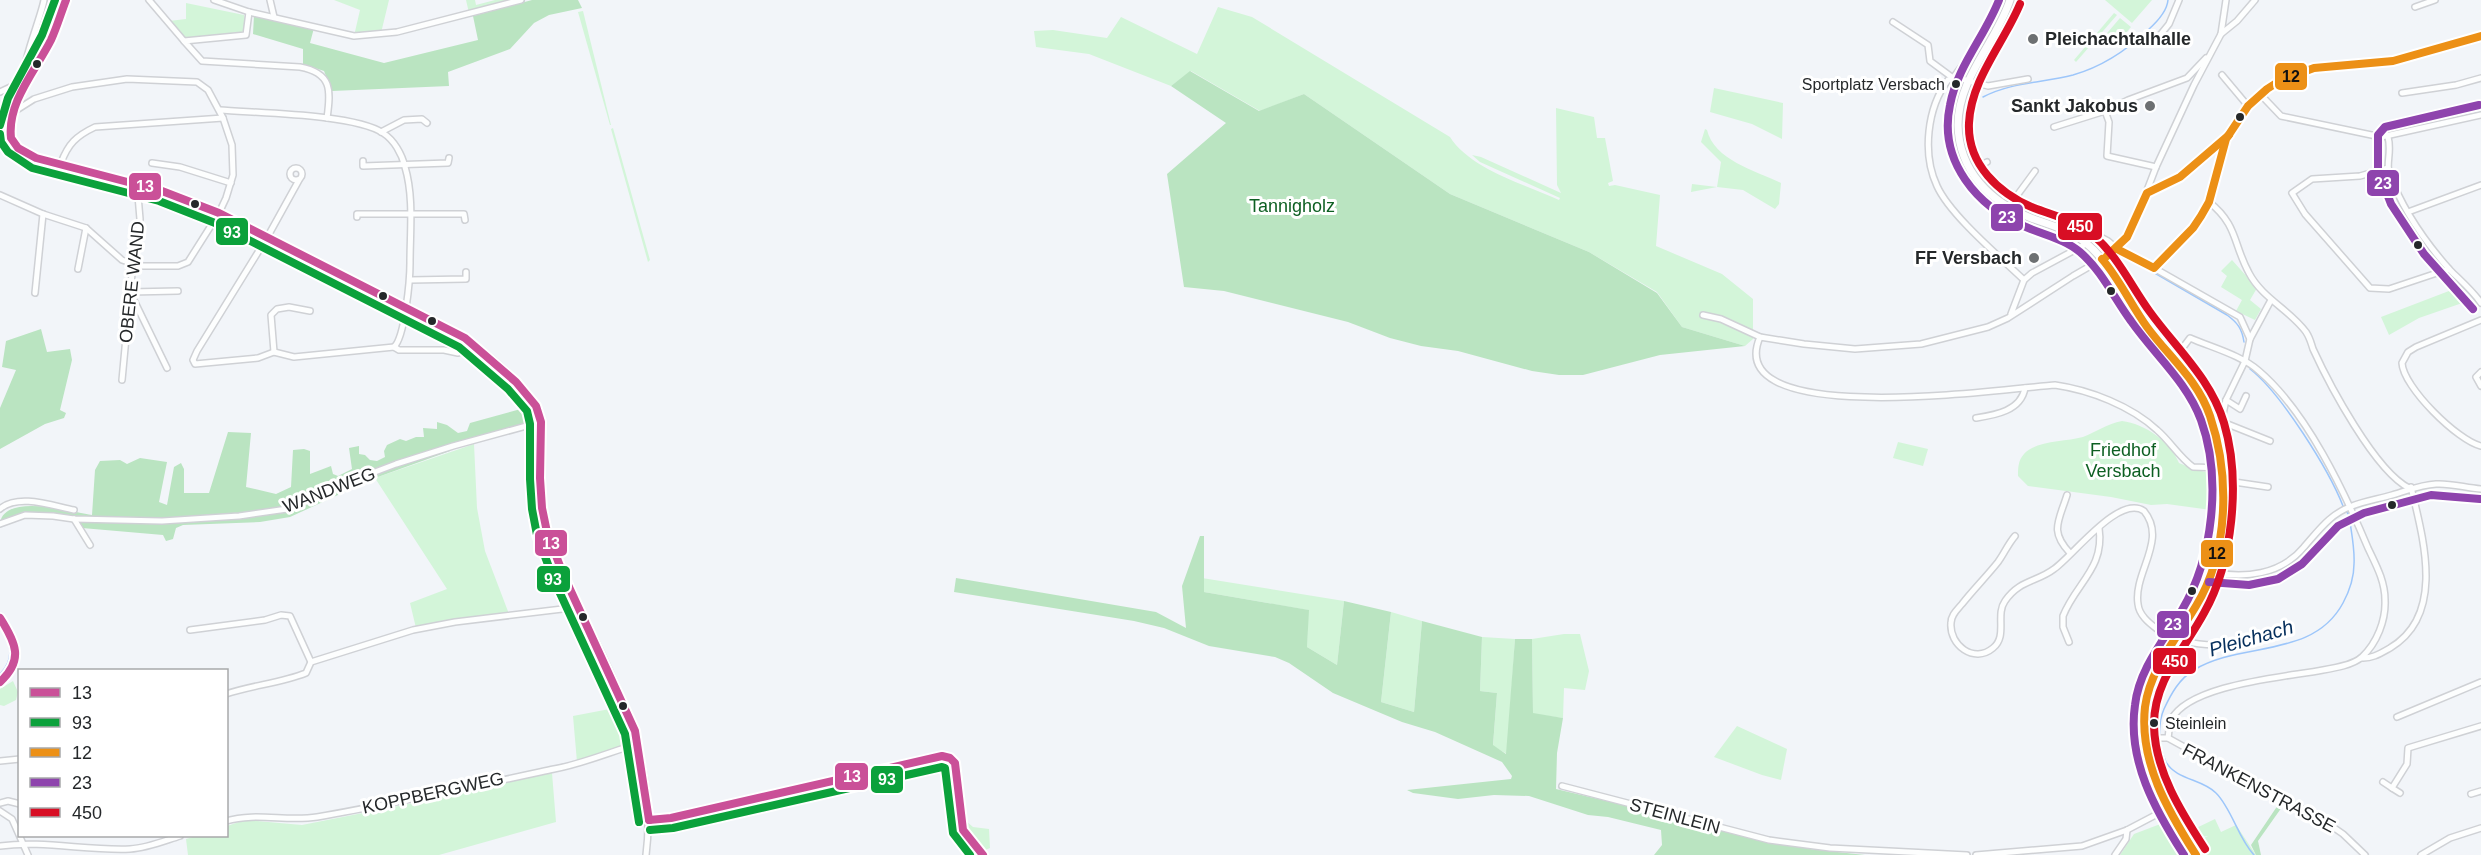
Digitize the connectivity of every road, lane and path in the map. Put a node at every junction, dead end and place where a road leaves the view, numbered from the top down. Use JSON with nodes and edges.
{"nodes":[{"id":1,"x":44,"y":0,"type":"edge"},
{"id":2,"x":66,"y":0,"type":"edge"},
{"id":3,"x":148,"y":0,"type":"edge"},
{"id":4,"x":214,"y":0,"type":"edge"},
{"id":5,"x":270,"y":0,"type":"edge"},
{"id":6,"x":521,"y":0,"type":"edge"},
{"id":7,"x":2010,"y":0,"type":"edge"},
{"id":8,"x":2179,"y":0,"type":"edge"},
{"id":9,"x":2226,"y":0,"type":"edge"},
{"id":10,"x":2255,"y":0,"type":"edge"},
{"id":11,"x":2435,"y":0,"type":"edge"},
{"id":12,"x":2415,"y":7,"type":"dead end"},
{"id":13,"x":249,"y":12,"type":"junction"},
{"id":14,"x":274,"y":17,"type":"junction"},
{"id":15,"x":1893,"y":22,"type":"dead end"},
{"id":16,"x":1992,"y":32,"type":"junction"},
{"id":17,"x":2221,"y":34,"type":"junction"},
{"id":18,"x":2481,"y":36,"type":"edge"},
{"id":19,"x":2156,"y":40,"type":"dead end"},
{"id":20,"x":184,"y":41,"type":"junction"},
{"id":21,"x":2212,"y":52,"type":"junction"},
{"id":22,"x":2222,"y":75,"type":"dead end"},
{"id":23,"x":1953,"y":78,"type":"junction"},
{"id":24,"x":2481,"y":78,"type":"edge"},
{"id":25,"x":2028,"y":79,"type":"dead end"},
{"id":26,"x":1968,"y":82,"type":"junction"},
{"id":27,"x":26,"y":83,"type":"junction"},
{"id":28,"x":0,"y":92,"type":"edge"},
{"id":29,"x":2402,"y":93,"type":"dead end"},
{"id":30,"x":2260,"y":94,"type":"junction"},
{"id":31,"x":2248,"y":106,"type":"junction"},
{"id":32,"x":220,"y":110,"type":"junction"},
{"id":33,"x":2105,"y":111,"type":"junction"},
{"id":34,"x":13,"y":112,"type":"junction"},
{"id":35,"x":2481,"y":115,"type":"edge"},
{"id":36,"x":223,"y":118,"type":"junction"},
{"id":37,"x":327,"y":118,"type":"junction"},
{"id":38,"x":427,"y":123,"type":"dead end"},
{"id":39,"x":2054,"y":127,"type":"dead end"},
{"id":40,"x":381,"y":132,"type":"junction"},
{"id":41,"x":2388,"y":137,"type":"junction"},
{"id":42,"x":2226,"y":139,"type":"junction"},
{"id":43,"x":450,"y":158,"type":"dead end"},
{"id":44,"x":363,"y":161,"type":"dead end"},
{"id":45,"x":1987,"y":162,"type":"dead end"},
{"id":46,"x":153,"y":163,"type":"dead end"},
{"id":47,"x":61,"y":164,"type":"junction"},
{"id":48,"x":405,"y":166,"type":"junction"},
{"id":49,"x":2156,"y":167,"type":"junction"},
{"id":50,"x":2388,"y":168,"type":"junction"},
{"id":51,"x":2035,"y":171,"type":"dead end"},
{"id":52,"x":299,"y":180,"type":"dead end"},
{"id":53,"x":231,"y":183,"type":"junction"},
{"id":54,"x":137,"y":184,"type":"junction"},
{"id":55,"x":2481,"y":185,"type":"edge"},
{"id":56,"x":2146,"y":193,"type":"junction"},
{"id":57,"x":0,"y":195,"type":"edge"},
{"id":58,"x":2013,"y":201,"type":"junction"},
{"id":59,"x":2209,"y":202,"type":"junction"},
{"id":60,"x":2408,"y":212,"type":"junction"},
{"id":61,"x":219,"y":213,"type":"junction"},
{"id":62,"x":410,"y":213,"type":"junction"},
{"id":63,"x":43,"y":214,"type":"junction"},
{"id":64,"x":357,"y":217,"type":"dead end"},
{"id":65,"x":465,"y":220,"type":"dead end"},
{"id":66,"x":86,"y":228,"type":"junction"},
{"id":67,"x":267,"y":238,"type":"junction"},
{"id":68,"x":2086,"y":244,"type":"junction"},
{"id":69,"x":2117,"y":249,"type":"junction"},
{"id":70,"x":2102,"y":259,"type":"junction"},
{"id":71,"x":133,"y":263,"type":"junction"},
{"id":72,"x":2154,"y":268,"type":"junction"},
{"id":73,"x":78,"y":269,"type":"dead end"},
{"id":74,"x":2449,"y":269,"type":"junction"},
{"id":75,"x":466,"y":272,"type":"dead end"},
{"id":76,"x":410,"y":280,"type":"junction"},
{"id":77,"x":2024,"y":280,"type":"junction"},
{"id":78,"x":178,"y":291,"type":"dead end"},
{"id":79,"x":130,"y":292,"type":"junction"},
{"id":80,"x":35,"y":293,"type":"dead end"},
{"id":81,"x":2271,"y":300,"type":"junction"},
{"id":82,"x":2481,"y":303,"type":"edge"},
{"id":83,"x":405,"y":307,"type":"junction"},
{"id":84,"x":310,"y":311,"type":"dead end"},
{"id":85,"x":1703,"y":315,"type":"dead end"},
{"id":86,"x":2010,"y":316,"type":"junction"},
{"id":87,"x":2240,"y":317,"type":"junction"},
{"id":88,"x":2481,"y":320,"type":"edge"},
{"id":89,"x":2257,"y":325,"type":"junction"},
{"id":90,"x":1760,"y":337,"type":"junction"},
{"id":91,"x":2250,"y":339,"type":"junction"},
{"id":92,"x":394,"y":347,"type":"junction"},
{"id":93,"x":2181,"y":350,"type":"dead end"},
{"id":94,"x":274,"y":352,"type":"junction"},
{"id":95,"x":458,"y":353,"type":"dead end"},
{"id":96,"x":2245,"y":361,"type":"junction"},
{"id":97,"x":167,"y":368,"type":"dead end"},
{"id":98,"x":2481,"y":372,"type":"edge"},
{"id":99,"x":122,"y":380,"type":"dead end"},
{"id":100,"x":2481,"y":386,"type":"edge"},
{"id":101,"x":2025,"y":388,"type":"junction"},
{"id":102,"x":2246,"y":396,"type":"dead end"},
{"id":103,"x":2226,"y":400,"type":"junction"},
{"id":104,"x":1976,"y":418,"type":"dead end"},
{"id":105,"x":541,"y":422,"type":"junction"},
{"id":106,"x":2270,"y":441,"type":"dead end"},
{"id":107,"x":2481,"y":446,"type":"edge"},
{"id":108,"x":2220,"y":468,"type":"junction"},
{"id":109,"x":2221,"y":480,"type":"junction"},
{"id":110,"x":2268,"y":487,"type":"dead end"},
{"id":111,"x":2410,"y":487,"type":"junction"},
{"id":112,"x":2481,"y":489,"type":"edge"},
{"id":113,"x":2067,"y":495,"type":"dead end"},
{"id":114,"x":2350,"y":506,"type":"junction"},
{"id":115,"x":0,"y":509,"type":"edge"},
{"id":116,"x":74,"y":510,"type":"dead end"},
{"id":117,"x":74,"y":519,"type":"junction"},
{"id":118,"x":0,"y":524,"type":"edge"},
{"id":119,"x":2099,"y":528,"type":"junction"},
{"id":120,"x":2015,"y":536,"type":"dead end"},
{"id":121,"x":90,"y":545,"type":"dead end"},
{"id":122,"x":2070,"y":553,"type":"junction"},
{"id":123,"x":2211,"y":572,"type":"junction"},
{"id":124,"x":579,"y":607,"type":"junction"},
{"id":125,"x":0,"y":618,"type":"edge"},
{"id":126,"x":190,"y":630,"type":"dead end"},
{"id":127,"x":2283,"y":633,"type":"dead end"},
{"id":128,"x":2177,"y":638,"type":"junction"},
{"id":129,"x":2069,"y":642,"type":"dead end"},
{"id":130,"x":2361,"y":658,"type":"junction"},
{"id":131,"x":311,"y":662,"type":"junction"},
{"id":132,"x":0,"y":682,"type":"edge"},
{"id":133,"x":2481,"y":682,"type":"edge"},
{"id":134,"x":228,"y":693,"type":"edge"},
{"id":135,"x":2397,"y":717,"type":"dead end"},
{"id":136,"x":2481,"y":726,"type":"edge"},
{"id":137,"x":2145,"y":738,"type":"junction"},
{"id":138,"x":2165,"y":738,"type":"junction"},
{"id":139,"x":637,"y":744,"type":"junction"},
{"id":140,"x":18,"y":759,"type":"edge"},
{"id":141,"x":0,"y":761,"type":"edge"},
{"id":142,"x":2383,"y":782,"type":"dead end"},
{"id":143,"x":1562,"y":786,"type":"dead end"},
{"id":144,"x":2392,"y":788,"type":"junction"},
{"id":145,"x":2481,"y":790,"type":"edge"},
{"id":146,"x":2400,"y":793,"type":"dead end"},
{"id":147,"x":2471,"y":794,"type":"dead end"},
{"id":148,"x":0,"y":803,"type":"edge"},
{"id":149,"x":18,"y":804,"type":"edge"},
{"id":150,"x":2167,"y":809,"type":"junction"},
{"id":151,"x":0,"y":811,"type":"edge"},
{"id":152,"x":649,"y":820,"type":"junction"},
{"id":153,"x":228,"y":821,"type":"edge"},
{"id":154,"x":2481,"y":828,"type":"edge"},
{"id":155,"x":2127,"y":830,"type":"junction"},
{"id":156,"x":18,"y":832,"type":"edge"},
{"id":157,"x":20,"y":837,"type":"edge"},
{"id":158,"x":176,"y":837,"type":"edge"},
{"id":159,"x":23,"y":843,"type":"junction"},
{"id":160,"x":0,"y":846,"type":"edge"},
{"id":161,"x":28,"y":855,"type":"edge"},
{"id":162,"x":646,"y":855,"type":"edge"},
{"id":163,"x":983,"y":855,"type":"edge"},
{"id":164,"x":1967,"y":855,"type":"edge"},
{"id":165,"x":1976,"y":855,"type":"edge"},
{"id":166,"x":2115,"y":855,"type":"edge"},
{"id":167,"x":2196,"y":855,"type":"edge"},
{"id":168,"x":2365,"y":855,"type":"edge"},
{"id":169,"x":2421,"y":855,"type":"edge"}],
"edges":[{"from":1,"to":27,"type":"street"},
{"from":2,"to":27,"type":"street"},
{"from":3,"to":20,"type":"street"},
{"from":4,"to":13,"type":"street"},
{"from":5,"to":14,"type":"street"},
{"from":6,"to":14,"type":"street"},
{"from":7,"to":16,"type":"main road"},
{"from":8,"to":19,"type":"street"},
{"from":9,"to":17,"type":"street"},
{"from":10,"to":17,"type":"street"},
{"from":11,"to":12,"type":"street"},
{"from":13,"to":14,"type":"street"},
{"from":13,"to":20,"type":"street"},
{"from":15,"to":23,"type":"street"},
{"from":16,"to":23,"type":"street"},
{"from":16,"to":26,"type":"main road"},
{"from":17,"to":21,"type":"street"},
{"from":18,"to":30,"type":"street"},
{"from":20,"to":37,"type":"street"},
{"from":21,"to":33,"type":"street"},
{"from":21,"to":49,"type":"street"},
{"from":22,"to":31,"type":"street"},
{"from":23,"to":26,"type":"street"},
{"from":23,"to":77,"type":"street"},
{"from":24,"to":29,"type":"street"},
{"from":25,"to":26,"type":"street"},
{"from":26,"to":68,"type":"main road"},
{"from":27,"to":28,"type":"street"},
{"from":27,"to":34,"type":"street"},
{"from":30,"to":31,"type":"street"},
{"from":30,"to":41,"type":"street"},
{"from":31,"to":42,"type":"street"},
{"from":32,"to":34,"type":"street"},
{"from":32,"to":36,"type":"street"},
{"from":32,"to":37,"type":"street"},
{"from":33,"to":39,"type":"street"},
{"from":33,"to":49,"type":"street"},
{"from":34,"to":47,"type":"street"},
{"from":35,"to":41,"type":"street"},
{"from":36,"to":47,"type":"street"},
{"from":36,"to":53,"type":"street"},
{"from":37,"to":40,"type":"street"},
{"from":38,"to":40,"type":"street"},
{"from":40,"to":48,"type":"street"},
{"from":41,"to":50,"type":"street"},
{"from":42,"to":56,"type":"street"},
{"from":42,"to":59,"type":"street"},
{"from":43,"to":48,"type":"street"},
{"from":44,"to":48,"type":"street"},
{"from":45,"to":58,"type":"street"},
{"from":46,"to":53,"type":"street"},
{"from":47,"to":54,"type":"street"},
{"from":48,"to":62,"type":"street"},
{"from":49,"to":56,"type":"street"},
{"from":50,"to":60,"type":"street"},
{"from":50,"to":74,"type":"street"},
{"from":51,"to":58,"type":"street"},
{"from":52,"to":67,"type":"street"},
{"from":53,"to":61,"type":"street"},
{"from":54,"to":61,"type":"street"},
{"from":54,"to":71,"type":"street","name":"OBERE WAND"},
{"from":55,"to":60,"type":"street"},
{"from":56,"to":69,"type":"street"},
{"from":57,"to":63,"type":"street"},
{"from":58,"to":69,"type":"street"},
{"from":59,"to":72,"type":"street"},
{"from":59,"to":81,"type":"street"},
{"from":60,"to":74,"type":"street"},
{"from":61,"to":67,"type":"street"},
{"from":61,"to":71,"type":"street"},
{"from":62,"to":64,"type":"street"},
{"from":62,"to":65,"type":"street"},
{"from":62,"to":76,"type":"street"},
{"from":63,"to":66,"type":"street"},
{"from":63,"to":80,"type":"street"},
{"from":66,"to":71,"type":"street"},
{"from":66,"to":73,"type":"street"},
{"from":67,"to":83,"type":"street"},
{"from":67,"to":94,"type":"street"},
{"from":68,"to":70,"type":"main road"},
{"from":68,"to":77,"type":"street"},
{"from":69,"to":70,"type":"street"},
{"from":69,"to":72,"type":"street"},
{"from":70,"to":86,"type":"street"},
{"from":70,"to":108,"type":"main road"},
{"from":71,"to":79,"type":"street","name":"OBERE WAND"},
{"from":72,"to":87,"type":"street"},
{"from":74,"to":82,"type":"street"},
{"from":75,"to":76,"type":"street"},
{"from":76,"to":83,"type":"street"},
{"from":77,"to":86,"type":"street"},
{"from":78,"to":79,"type":"street"},
{"from":79,"to":97,"type":"street"},
{"from":79,"to":99,"type":"street","name":"OBERE WAND"},
{"from":81,"to":89,"type":"street"},
{"from":81,"to":111,"type":"street"},
{"from":83,"to":92,"type":"street"},
{"from":83,"to":105,"type":"street"},
{"from":84,"to":94,"type":"street"},
{"from":85,"to":90,"type":"street"},
{"from":86,"to":90,"type":"street"},
{"from":87,"to":89,"type":"street"},
{"from":87,"to":91,"type":"street"},
{"from":88,"to":107,"type":"street"},
{"from":89,"to":91,"type":"street"},
{"from":90,"to":101,"type":"street"},
{"from":91,"to":96,"type":"street"},
{"from":92,"to":94,"type":"street"},
{"from":92,"to":95,"type":"street"},
{"from":93,"to":96,"type":"street"},
{"from":96,"to":103,"type":"street"},
{"from":96,"to":114,"type":"street"},
{"from":98,"to":100,"type":"street"},
{"from":101,"to":104,"type":"street"},
{"from":101,"to":108,"type":"street"},
{"from":102,"to":103,"type":"street"},
{"from":103,"to":106,"type":"street"},
{"from":105,"to":117,"type":"street","name":"WANDWEG"},
{"from":105,"to":124,"type":"street"},
{"from":108,"to":109,"type":"main road"},
{"from":109,"to":110,"type":"street"},
{"from":109,"to":123,"type":"main road"},
{"from":111,"to":112,"type":"street"},
{"from":111,"to":114,"type":"street"},
{"from":111,"to":130,"type":"street"},
{"from":113,"to":122,"type":"street"},
{"from":114,"to":123,"type":"street"},
{"from":114,"to":130,"type":"street"},
{"from":115,"to":116,"type":"street"},
{"from":117,"to":118,"type":"street","name":"WANDWEG"},
{"from":117,"to":121,"type":"street"},
{"from":119,"to":122,"type":"street"},
{"from":119,"to":128,"type":"street"},
{"from":119,"to":129,"type":"street"},
{"from":120,"to":122,"type":"street"},
{"from":123,"to":128,"type":"main road"},
{"from":124,"to":131,"type":"street"},
{"from":124,"to":139,"type":"street"},
{"from":125,"to":132,"type":"street"},
{"from":126,"to":131,"type":"street"},
{"from":127,"to":128,"type":"street"},
{"from":128,"to":137,"type":"main road"},
{"from":130,"to":138,"type":"street"},
{"from":131,"to":134,"type":"street"},
{"from":133,"to":135,"type":"street"},
{"from":136,"to":144,"type":"street"},
{"from":137,"to":138,"type":"street","name":"FRANKENSTRASSE"},
{"from":137,"to":150,"type":"main road"},
{"from":138,"to":168,"type":"street","name":"FRANKENSTRASSE"},
{"from":139,"to":152,"type":"street"},
{"from":139,"to":153,"type":"street","name":"KOPPBERGWEG"},
{"from":140,"to":141,"type":"street"},
{"from":142,"to":144,"type":"street"},
{"from":143,"to":164,"type":"street","name":"STEINLEIN"},
{"from":144,"to":146,"type":"street"},
{"from":145,"to":147,"type":"street"},
{"from":148,"to":149,"type":"street"},
{"from":150,"to":155,"type":"street"},
{"from":150,"to":167,"type":"main road"},
{"from":151,"to":156,"type":"street"},
{"from":152,"to":162,"type":"street"},
{"from":152,"to":163,"type":"street"},
{"from":154,"to":169,"type":"street"},
{"from":155,"to":165,"type":"street"},
{"from":155,"to":166,"type":"street"},
{"from":157,"to":159,"type":"street"},
{"from":158,"to":159,"type":"street"},
{"from":159,"to":160,"type":"street"},
{"from":159,"to":161,"type":"street"}]}
